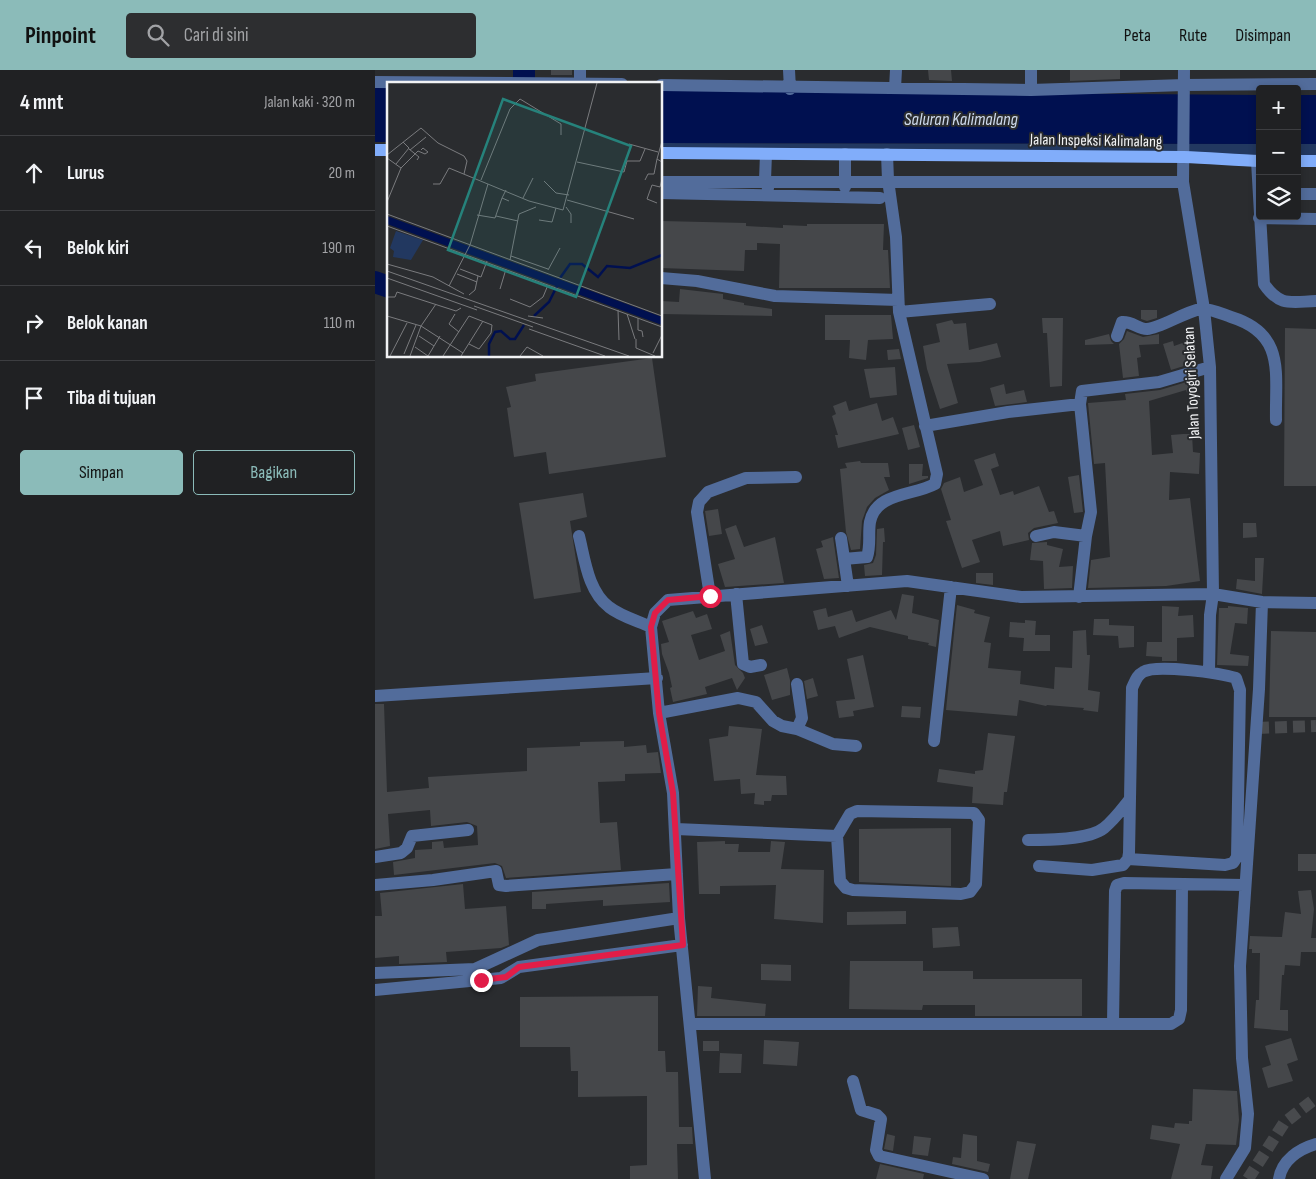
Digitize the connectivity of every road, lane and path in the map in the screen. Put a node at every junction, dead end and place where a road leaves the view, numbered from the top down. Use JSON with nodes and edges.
{"nodes":[{"id":1,"x":789,"y":70,"type":"edge"},
{"id":2,"x":896,"y":70,"type":"edge"},
{"id":3,"x":1031,"y":70,"type":"edge"},
{"id":4,"x":1184,"y":70,"type":"edge"},
{"id":5,"x":580,"y":76,"type":"edge"},
{"id":6,"x":553,"y":82,"type":"edge"},
{"id":7,"x":612,"y":82,"type":"edge"},
{"id":8,"x":1316,"y":84,"type":"edge"},
{"id":9,"x":663,"y":85,"type":"edge"},
{"id":10,"x":1184,"y":85,"type":"junction"},
{"id":11,"x":790,"y":88,"type":"junction"},
{"id":12,"x":895,"y":88,"type":"junction"},
{"id":13,"x":1031,"y":90,"type":"junction"},
{"id":14,"x":1183,"y":144,"type":"junction"},
{"id":15,"x":663,"y":153,"type":"edge"},
{"id":16,"x":767,"y":154,"type":"junction"},
{"id":17,"x":845,"y":154,"type":"junction"},
{"id":18,"x":887,"y":154,"type":"junction"},
{"id":19,"x":1183,"y":157,"type":"junction"},
{"id":20,"x":1165,"y":158,"type":"junction"},
{"id":21,"x":1201,"y":158,"type":"junction"},
{"id":22,"x":1256,"y":161,"type":"edge"},
{"id":23,"x":1301,"y":161,"type":"edge"},
{"id":24,"x":1316,"y":161,"type":"edge"},
{"id":25,"x":765,"y":180,"type":"junction"},
{"id":26,"x":845,"y":180,"type":"junction"},
{"id":27,"x":888,"y":180,"type":"junction"},
{"id":28,"x":663,"y":182,"type":"edge"},
{"id":29,"x":1183,"y":182,"type":"junction"},
{"id":30,"x":663,"y":193,"type":"edge"},
{"id":31,"x":1301,"y":194,"type":"edge"},
{"id":32,"x":1316,"y":194,"type":"edge"},
{"id":33,"x":768,"y":197,"type":"junction"},
{"id":34,"x":845,"y":198,"type":"junction"},
{"id":35,"x":880,"y":198,"type":"dead end"},
{"id":36,"x":1301,"y":219,"type":"edge"},
{"id":37,"x":1316,"y":219,"type":"edge"},
{"id":38,"x":1259,"y":220,"type":"edge"},
{"id":39,"x":663,"y":278,"type":"edge"},
{"id":40,"x":1316,"y":301,"type":"edge"},
{"id":41,"x":990,"y":304,"type":"dead end"},
{"id":42,"x":898,"y":306,"type":"junction"},
{"id":43,"x":1204,"y":309,"type":"junction"},
{"id":44,"x":1117,"y":336,"type":"dead end"},
{"id":45,"x":1209,"y":368,"type":"junction"},
{"id":46,"x":1080,"y":404,"type":"junction"},
{"id":47,"x":1276,"y":420,"type":"dead end"},
{"id":48,"x":925,"y":426,"type":"junction"},
{"id":49,"x":796,"y":477,"type":"dead end"},
{"id":50,"x":579,"y":536,"type":"dead end"},
{"id":51,"x":1036,"y":536,"type":"dead end"},
{"id":52,"x":1086,"y":536,"type":"junction"},
{"id":53,"x":841,"y":538,"type":"dead end"},
{"id":54,"x":844,"y":559,"type":"junction"},
{"id":55,"x":848,"y":586,"type":"junction"},
{"id":56,"x":951,"y":587,"type":"junction"},
{"id":57,"x":736,"y":594,"type":"junction"},
{"id":58,"x":1213,"y":594,"type":"junction"},
{"id":59,"x":710,"y":596,"type":"junction"},
{"id":60,"x":1079,"y":597,"type":"junction"},
{"id":61,"x":1262,"y":602,"type":"junction"},
{"id":62,"x":1316,"y":603,"type":"edge"},
{"id":63,"x":651,"y":627,"type":"junction"},
{"id":64,"x":761,"y":665,"type":"dead end"},
{"id":65,"x":1209,"y":672,"type":"junction"},
{"id":66,"x":657,"y":678,"type":"junction"},
{"id":67,"x":797,"y":684,"type":"dead end"},
{"id":68,"x":375,"y":696,"type":"edge"},
{"id":69,"x":659,"y":713,"type":"junction"},
{"id":70,"x":797,"y":729,"type":"junction"},
{"id":71,"x":934,"y":741,"type":"dead end"},
{"id":72,"x":856,"y":746,"type":"dead end"},
{"id":73,"x":1130,"y":799,"type":"junction"},
{"id":74,"x":676,"y":829,"type":"junction"},
{"id":75,"x":469,"y":830,"type":"dead end"},
{"id":76,"x":837,"y":836,"type":"junction"},
{"id":77,"x":1028,"y":840,"type":"dead end"},
{"id":78,"x":375,"y":857,"type":"edge"},
{"id":79,"x":1129,"y":859,"type":"junction"},
{"id":80,"x":1039,"y":866,"type":"dead end"},
{"id":81,"x":677,"y":874,"type":"junction"},
{"id":82,"x":1182,"y":884,"type":"junction"},
{"id":83,"x":375,"y":885,"type":"edge"},
{"id":84,"x":1244,"y":885,"type":"junction"},
{"id":85,"x":679,"y":918,"type":"junction"},
{"id":86,"x":683,"y":945,"type":"junction"},
{"id":87,"x":375,"y":973,"type":"edge"},
{"id":88,"x":375,"y":990,"type":"edge"},
{"id":89,"x":690,"y":1024,"type":"junction"},
{"id":90,"x":1113,"y":1024,"type":"junction"},
{"id":91,"x":853,"y":1081,"type":"dead end"},
{"id":92,"x":1316,"y":1144,"type":"edge"},
{"id":93,"x":705,"y":1179,"type":"edge"},
{"id":94,"x":983,"y":1179,"type":"edge"},
{"id":95,"x":1226,"y":1179,"type":"edge"},
{"id":96,"x":1279,"y":1179,"type":"edge"}],
"edges":[{"from":1,"to":11,"type":"street"},
{"from":2,"to":12,"type":"street"},
{"from":3,"to":13,"type":"street"},
{"from":4,"to":10,"type":"street","name":"Jalan Toyogiri Selatan"},
{"from":5,"to":6,"type":"street"},
{"from":5,"to":7,"type":"street"},
{"from":8,"to":10,"type":"street"},
{"from":9,"to":11,"type":"street"},
{"from":10,"to":13,"type":"street"},
{"from":10,"to":14,"type":"street","name":"Jalan Toyogiri Selatan"},
{"from":11,"to":12,"type":"street"},
{"from":12,"to":13,"type":"street"},
{"from":14,"to":19,"type":"street","name":"Jalan Toyogiri Selatan"},
{"from":14,"to":20,"type":"street"},
{"from":14,"to":21,"type":"street"},
{"from":15,"to":16,"type":"main road","name":"Jalan Inspeksi Kalimalang"},
{"from":16,"to":17,"type":"main road","name":"Jalan Inspeksi Kalimalang"},
{"from":16,"to":25,"type":"street"},
{"from":17,"to":18,"type":"main road","name":"Jalan Inspeksi Kalimalang"},
{"from":17,"to":26,"type":"street"},
{"from":18,"to":20,"type":"main road","name":"Jalan Inspeksi Kalimalang"},
{"from":18,"to":27,"type":"street"},
{"from":19,"to":20,"type":"main road","name":"Jalan Inspeksi Kalimalang"},
{"from":19,"to":21,"type":"main road","name":"Jalan Inspeksi Kalimalang"},
{"from":19,"to":29,"type":"street","name":"Jalan Toyogiri Selatan"},
{"from":21,"to":22,"type":"main road","name":"Jalan Inspeksi Kalimalang"},
{"from":23,"to":24,"type":"main road"},
{"from":25,"to":26,"type":"street"},
{"from":25,"to":28,"type":"street"},
{"from":25,"to":33,"type":"street"},
{"from":26,"to":27,"type":"street"},
{"from":26,"to":34,"type":"street"},
{"from":27,"to":29,"type":"street"},
{"from":27,"to":42,"type":"street"},
{"from":29,"to":43,"type":"street","name":"Jalan Toyogiri Selatan"},
{"from":30,"to":33,"type":"street"},
{"from":31,"to":32,"type":"street"},
{"from":33,"to":34,"type":"street"},
{"from":34,"to":35,"type":"street"},
{"from":36,"to":37,"type":"street"},
{"from":38,"to":40,"type":"street"},
{"from":39,"to":42,"type":"street"},
{"from":41,"to":42,"type":"street"},
{"from":42,"to":48,"type":"street"},
{"from":43,"to":44,"type":"street"},
{"from":43,"to":45,"type":"street","name":"Jalan Toyogiri Selatan"},
{"from":43,"to":47,"type":"street"},
{"from":45,"to":46,"type":"street"},
{"from":45,"to":58,"type":"street","name":"Jalan Toyogiri Selatan"},
{"from":46,"to":48,"type":"street"},
{"from":46,"to":52,"type":"street"},
{"from":48,"to":54,"type":"street"},
{"from":49,"to":59,"type":"street"},
{"from":50,"to":63,"type":"street"},
{"from":51,"to":52,"type":"street"},
{"from":52,"to":60,"type":"street"},
{"from":53,"to":54,"type":"street"},
{"from":54,"to":55,"type":"street"},
{"from":55,"to":56,"type":"street"},
{"from":55,"to":57,"type":"street"},
{"from":56,"to":60,"type":"street"},
{"from":56,"to":71,"type":"street"},
{"from":57,"to":59,"type":"street"},
{"from":57,"to":64,"type":"street"},
{"from":58,"to":60,"type":"street"},
{"from":58,"to":61,"type":"street"},
{"from":58,"to":65,"type":"street","name":"Jalan Toyogiri Selatan"},
{"from":59,"to":63,"type":"street"},
{"from":61,"to":62,"type":"street"},
{"from":61,"to":84,"type":"street"},
{"from":63,"to":66,"type":"street"},
{"from":65,"to":73,"type":"street"},
{"from":65,"to":79,"type":"street"},
{"from":66,"to":68,"type":"street"},
{"from":66,"to":69,"type":"street"},
{"from":67,"to":70,"type":"street"},
{"from":69,"to":70,"type":"street"},
{"from":69,"to":74,"type":"street"},
{"from":70,"to":72,"type":"street"},
{"from":73,"to":77,"type":"street"},
{"from":73,"to":79,"type":"street"},
{"from":74,"to":76,"type":"street"},
{"from":74,"to":81,"type":"street"},
{"from":75,"to":78,"type":"street"},
{"from":76,"to":76,"type":"street"},
{"from":79,"to":80,"type":"street"},
{"from":81,"to":83,"type":"street"},
{"from":81,"to":85,"type":"street"},
{"from":82,"to":84,"type":"street"},
{"from":82,"to":90,"type":"street"},
{"from":82,"to":90,"type":"street"},
{"from":84,"to":95,"type":"street"},
{"from":85,"to":86,"type":"street"},
{"from":85,"to":87,"type":"street"},
{"from":86,"to":88,"type":"street"},
{"from":86,"to":89,"type":"street"},
{"from":89,"to":90,"type":"street"},
{"from":89,"to":93,"type":"street"},
{"from":91,"to":94,"type":"street"},
{"from":92,"to":96,"type":"street"}]}
